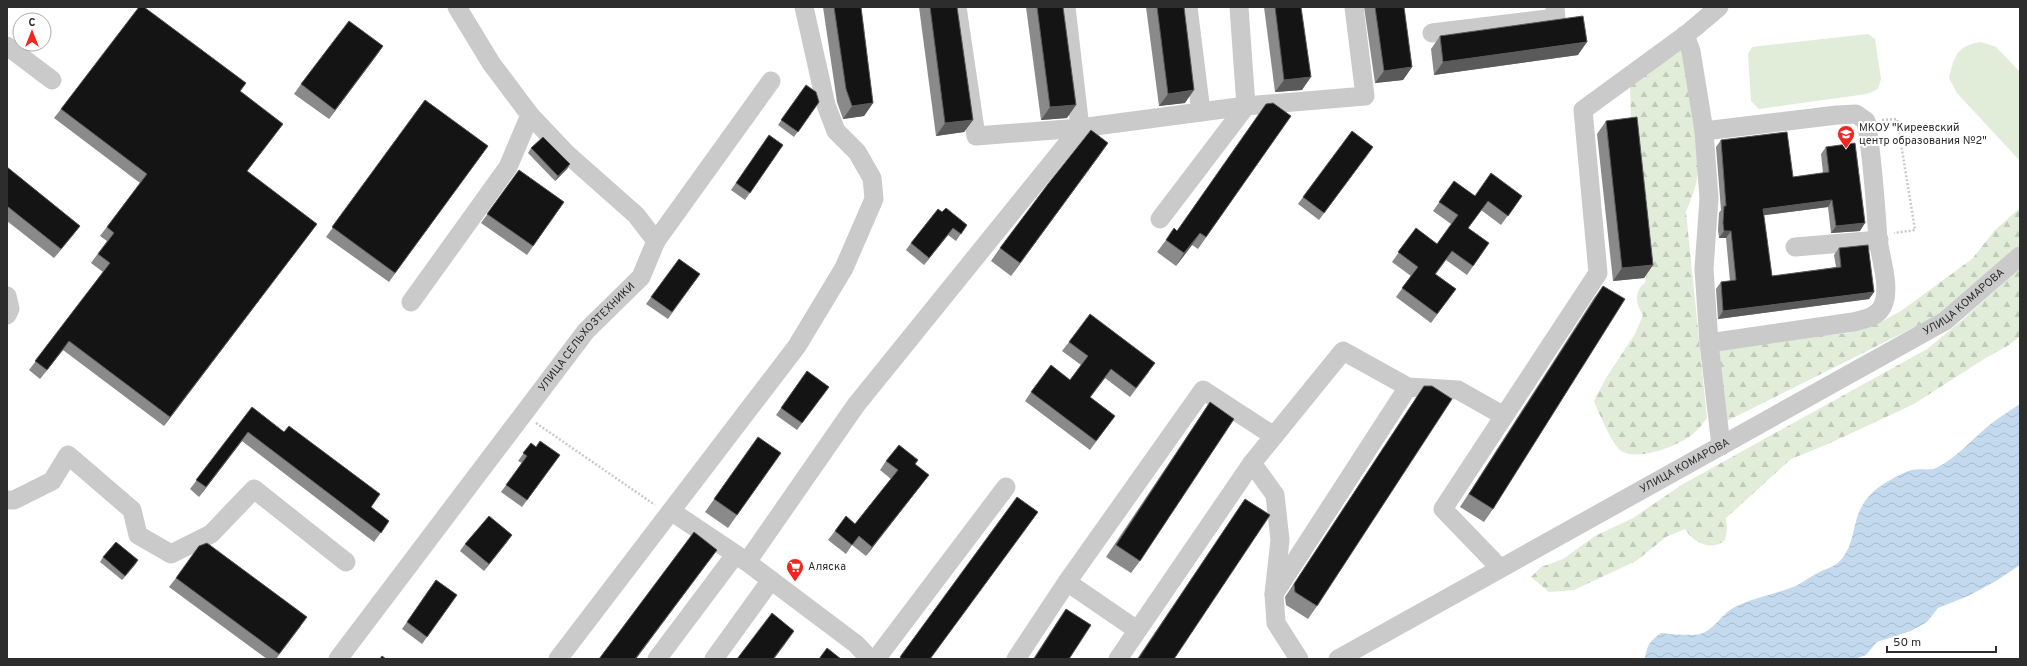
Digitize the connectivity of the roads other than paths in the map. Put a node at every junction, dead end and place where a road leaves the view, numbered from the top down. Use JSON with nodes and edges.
{"nodes":[{"id":1,"x":456,"y":7,"type":"edge"},
{"id":2,"x":804,"y":7,"type":"edge"},
{"id":3,"x":957,"y":7,"type":"edge"},
{"id":4,"x":1066,"y":7,"type":"edge"},
{"id":5,"x":1188,"y":7,"type":"edge"},
{"id":6,"x":1239,"y":7,"type":"edge"},
{"id":7,"x":1354,"y":7,"type":"edge"},
{"id":8,"x":1555,"y":7,"type":"edge"},
{"id":9,"x":1719,"y":7,"type":"edge"},
{"id":10,"x":1432,"y":33,"type":"dead end"},
{"id":11,"x":1685,"y":35,"type":"junction"},
{"id":12,"x":7,"y":46,"type":"edge"},
{"id":13,"x":52,"y":80,"type":"dead end"},
{"id":14,"x":771,"y":81,"type":"dead end"},
{"id":15,"x":1246,"y":106,"type":"junction"},
{"id":16,"x":1201,"y":112,"type":"junction"},
{"id":17,"x":530,"y":115,"type":"junction"},
{"id":18,"x":1080,"y":128,"type":"junction"},
{"id":19,"x":1704,"y":131,"type":"junction"},
{"id":20,"x":1160,"y":219,"type":"dead end"},
{"id":21,"x":1878,"y":237,"type":"junction"},
{"id":22,"x":656,"y":241,"type":"junction"},
{"id":23,"x":1795,"y":247,"type":"dead end"},
{"id":24,"x":2020,"y":256,"type":"edge"},
{"id":25,"x":7,"y":296,"type":"edge"},
{"id":26,"x":411,"y":302,"type":"dead end"},
{"id":27,"x":7,"y":315,"type":"edge"},
{"id":28,"x":1709,"y":342,"type":"junction"},
{"id":29,"x":1408,"y":387,"type":"junction"},
{"id":30,"x":1504,"y":416,"type":"junction"},
{"id":31,"x":1274,"y":436,"type":"junction"},
{"id":32,"x":1721,"y":446,"type":"junction"},
{"id":33,"x":1252,"y":463,"type":"junction"},
{"id":34,"x":1006,"y":487,"type":"dead end"},
{"id":35,"x":7,"y":500,"type":"edge"},
{"id":36,"x":670,"y":513,"type":"junction"},
{"id":37,"x":741,"y":559,"type":"junction"},
{"id":38,"x":346,"y":562,"type":"dead end"},
{"id":39,"x":1500,"y":568,"type":"junction"},
{"id":40,"x":771,"y":580,"type":"junction"},
{"id":41,"x":1067,"y":582,"type":"junction"},
{"id":42,"x":1274,"y":594,"type":"junction"},
{"id":43,"x":1137,"y":630,"type":"junction"},
{"id":44,"x":338,"y":659,"type":"edge"},
{"id":45,"x":558,"y":659,"type":"edge"},
{"id":46,"x":657,"y":659,"type":"edge"},
{"id":47,"x":714,"y":659,"type":"edge"},
{"id":48,"x":870,"y":659,"type":"edge"},
{"id":49,"x":876,"y":659,"type":"edge"},
{"id":50,"x":1016,"y":659,"type":"edge"},
{"id":51,"x":1118,"y":659,"type":"edge"},
{"id":52,"x":1299,"y":659,"type":"edge"},
{"id":53,"x":1338,"y":659,"type":"edge"}],
"edges":[{"from":1,"to":17,"type":"street"},
{"from":2,"to":36,"type":"street"},
{"from":3,"to":18,"type":"street"},
{"from":4,"to":18,"type":"street"},
{"from":5,"to":16,"type":"street"},
{"from":6,"to":15,"type":"street"},
{"from":7,"to":15,"type":"street"},
{"from":8,"to":10,"type":"street"},
{"from":9,"to":11,"type":"street"},
{"from":11,"to":19,"type":"street"},
{"from":11,"to":30,"type":"street"},
{"from":12,"to":13,"type":"street"},
{"from":14,"to":22,"type":"street","name":"УЛИЦА СЕЛЬХОЗТЕХНИКИ"},
{"from":15,"to":16,"type":"street"},
{"from":15,"to":20,"type":"street"},
{"from":16,"to":18,"type":"street"},
{"from":17,"to":22,"type":"street"},
{"from":17,"to":26,"type":"street"},
{"from":18,"to":37,"type":"street"},
{"from":19,"to":21,"type":"street"},
{"from":19,"to":28,"type":"street"},
{"from":21,"to":23,"type":"street"},
{"from":21,"to":28,"type":"street"},
{"from":22,"to":44,"type":"street","name":"УЛИЦА СЕЛЬХОЗТЕХНИКИ"},
{"from":24,"to":32,"type":"street","name":"УЛИЦА КОМАРОВА"},
{"from":25,"to":27,"type":"street"},
{"from":28,"to":32,"type":"street"},
{"from":29,"to":30,"type":"street"},
{"from":29,"to":31,"type":"street"},
{"from":29,"to":42,"type":"street"},
{"from":30,"to":39,"type":"street"},
{"from":31,"to":33,"type":"street"},
{"from":31,"to":41,"type":"street"},
{"from":32,"to":39,"type":"street","name":"УЛИЦА КОМАРОВА"},
{"from":33,"to":42,"type":"street"},
{"from":33,"to":43,"type":"street"},
{"from":34,"to":49,"type":"street"},
{"from":35,"to":38,"type":"street"},
{"from":36,"to":37,"type":"street"},
{"from":36,"to":45,"type":"street"},
{"from":37,"to":40,"type":"street"},
{"from":37,"to":46,"type":"street"},
{"from":39,"to":53,"type":"street","name":"УЛИЦА КОМАРОВА"},
{"from":40,"to":47,"type":"street"},
{"from":40,"to":48,"type":"street"},
{"from":41,"to":43,"type":"street"},
{"from":41,"to":50,"type":"street"},
{"from":42,"to":52,"type":"street"},
{"from":43,"to":51,"type":"street"}]}
